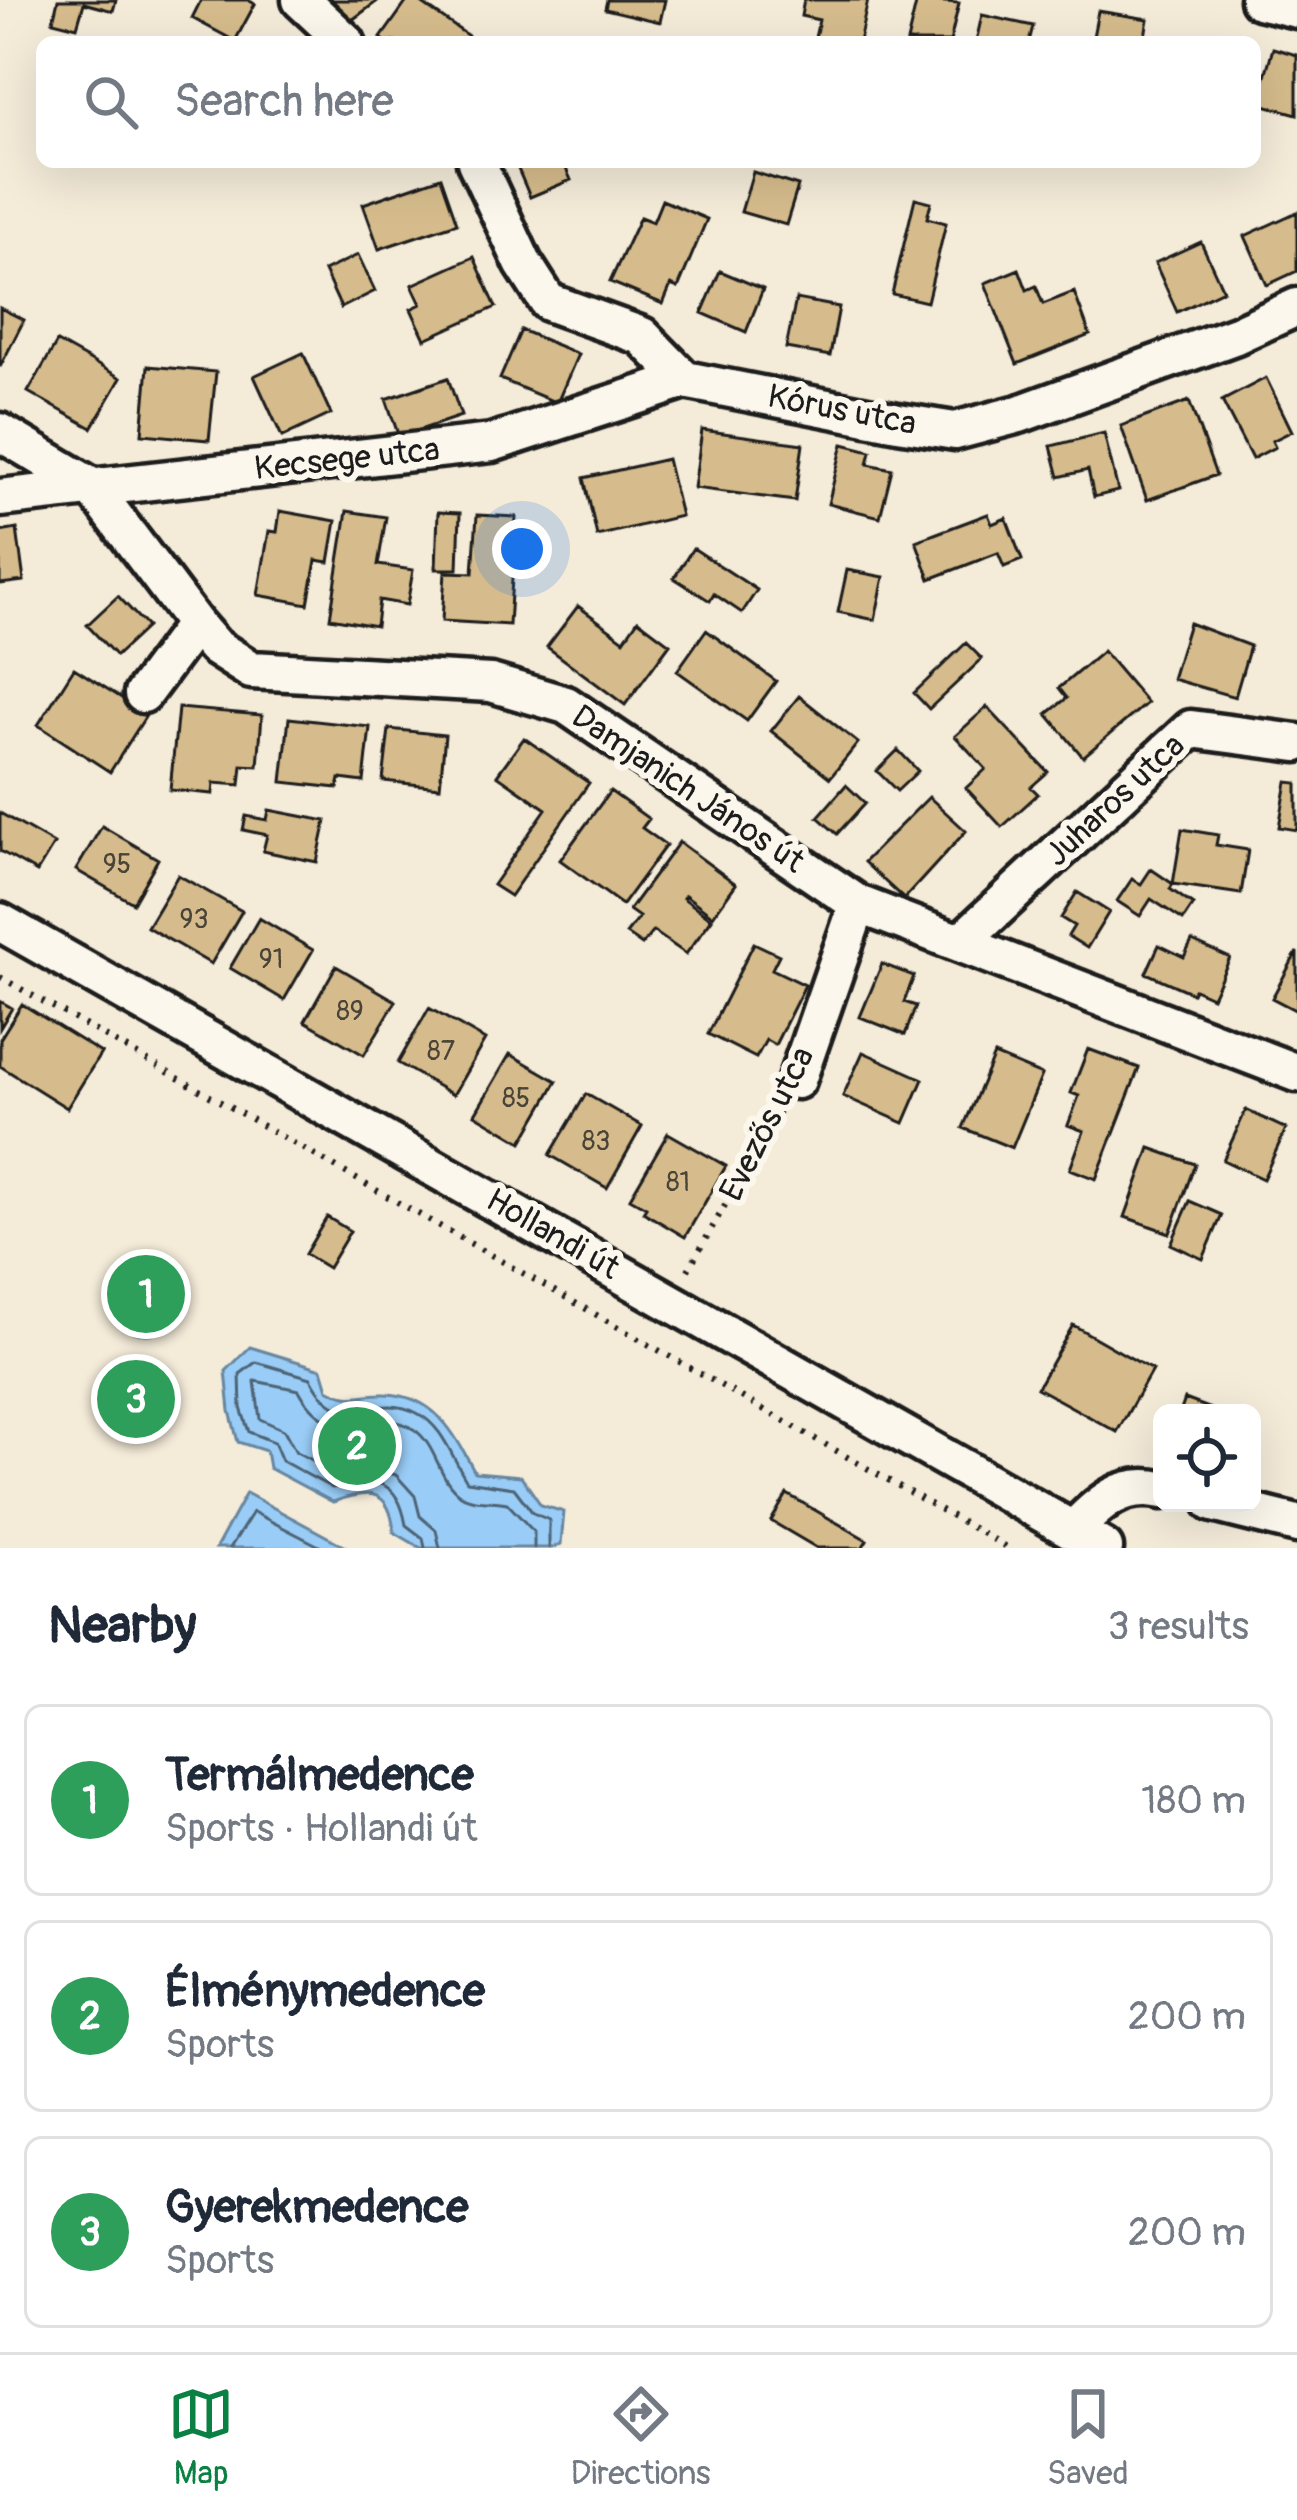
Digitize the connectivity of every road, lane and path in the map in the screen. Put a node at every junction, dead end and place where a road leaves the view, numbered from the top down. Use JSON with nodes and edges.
{"nodes":[{"id":1,"x":301,"y":0,"type":"edge"},
{"id":2,"x":1259,"y":0,"type":"edge"},
{"id":3,"x":1297,"y":9,"type":"edge"},
{"id":4,"x":340,"y":36,"type":"edge"},
{"id":5,"x":479,"y":168,"type":"edge"},
{"id":6,"x":1297,"y":307,"type":"edge"},
{"id":7,"x":685,"y":380,"type":"junction"},
{"id":8,"x":0,"y":432,"type":"edge"},
{"id":9,"x":92,"y":487,"type":"junction"},
{"id":10,"x":0,"y":498,"type":"edge"},
{"id":11,"x":195,"y":624,"type":"junction"},
{"id":12,"x":143,"y":694,"type":"dead end"},
{"id":13,"x":1297,"y":742,"type":"edge"},
{"id":14,"x":858,"y":904,"type":"junction"},
{"id":15,"x":0,"y":922,"type":"edge"},
{"id":16,"x":960,"y":943,"type":"junction"},
{"id":17,"x":0,"y":977,"type":"edge"},
{"id":18,"x":1297,"y":1072,"type":"edge"},
{"id":19,"x":797,"y":1080,"type":"joint"},
{"id":20,"x":688,"y":1270,"type":"dead end"},
{"id":21,"x":1153,"y":1489,"type":"edge"},
{"id":22,"x":1249,"y":1512,"type":"edge"},
{"id":23,"x":1297,"y":1524,"type":"edge"},
{"id":24,"x":1089,"y":1539,"type":"edge"},
{"id":25,"x":1008,"y":1548,"type":"edge"}],
"edges":[{"from":1,"to":4,"type":"street"},
{"from":2,"to":3,"type":"street"},
{"from":5,"to":7,"type":"street"},
{"from":6,"to":7,"type":"street","name":"Kórus utca"},
{"from":7,"to":9,"type":"street","name":"Kecsege utca"},
{"from":8,"to":9,"type":"street","name":"Damjanich János út"},
{"from":9,"to":10,"type":"street","name":"Kecsege utca"},
{"from":9,"to":11,"type":"street","name":"Damjanich János út"},
{"from":11,"to":12,"type":"street"},
{"from":11,"to":14,"type":"street","name":"Damjanich János út"},
{"from":13,"to":16,"type":"street","name":"Juharos utca"},
{"from":14,"to":16,"type":"street","name":"Damjanich János út"},
{"from":14,"to":19,"type":"street","name":"Evezős utca"},
{"from":15,"to":24,"type":"street","name":"Hollandi út"},
{"from":16,"to":18,"type":"street","name":"Damjanich János út"},
{"from":17,"to":25,"type":"path"},
{"from":19,"to":20,"type":"path","name":"Evezős utca"},
{"from":21,"to":24,"type":"street"},
{"from":22,"to":23,"type":"street"}]}
